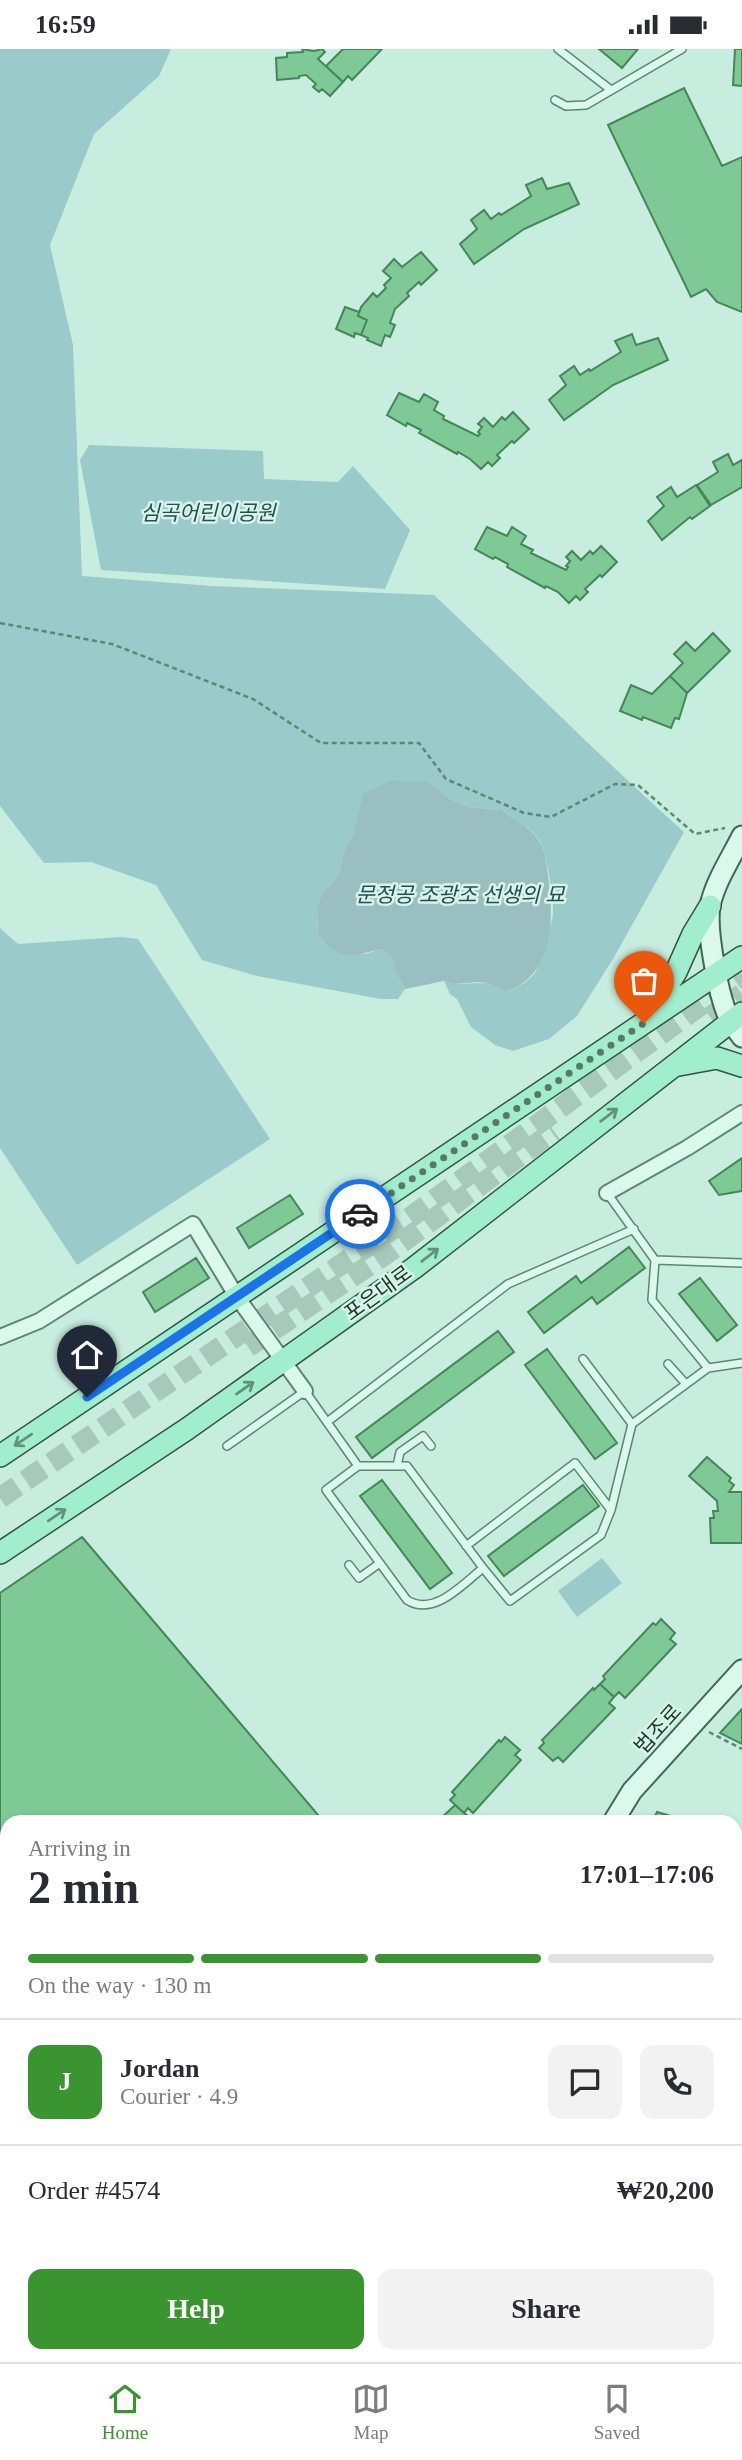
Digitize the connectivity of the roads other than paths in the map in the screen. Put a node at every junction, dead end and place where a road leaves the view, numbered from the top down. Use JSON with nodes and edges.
{"nodes":[{"id":1,"x":558,"y":49,"type":"edge"},
{"id":2,"x":682,"y":49,"type":"edge"},
{"id":3,"x":611,"y":90,"type":"junction"},
{"id":4,"x":555,"y":100,"type":"dead end"},
{"id":5,"x":737,"y":831,"type":"edge"},
{"id":6,"x":710,"y":905,"type":"junction"},
{"id":7,"x":742,"y":957,"type":"edge"},
{"id":8,"x":717,"y":975,"type":"junction"},
{"id":9,"x":644,"y":1023,"type":"junction"},
{"id":10,"x":738,"y":1024,"type":"edge"},
{"id":11,"x":674,"y":1066,"type":"junction"},
{"id":12,"x":742,"y":1066,"type":"edge"},
{"id":13,"x":742,"y":1112,"type":"edge"},
{"id":14,"x":607,"y":1193,"type":"joint"},
{"id":15,"x":634,"y":1229,"type":"junction"},
{"id":16,"x":655,"y":1260,"type":"junction"},
{"id":17,"x":742,"y":1263,"type":"edge"},
{"id":18,"x":237,"y":1297,"type":"junction"},
{"id":19,"x":0,"y":1337,"type":"edge"},
{"id":20,"x":583,"y":1359,"type":"dead end"},
{"id":21,"x":283,"y":1361,"type":"junction"},
{"id":22,"x":742,"y":1363,"type":"edge"},
{"id":23,"x":668,"y":1364,"type":"dead end"},
{"id":24,"x":708,"y":1368,"type":"junction"},
{"id":25,"x":686,"y":1384,"type":"junction"},
{"id":26,"x":305,"y":1391,"type":"junction"},
{"id":27,"x":327,"y":1422,"type":"junction"},
{"id":28,"x":632,"y":1423,"type":"junction"},
{"id":29,"x":227,"y":1446,"type":"dead end"},
{"id":30,"x":431,"y":1446,"type":"dead end"},
{"id":31,"x":0,"y":1455,"type":"edge"},
{"id":32,"x":358,"y":1466,"type":"junction"},
{"id":33,"x":397,"y":1466,"type":"junction"},
{"id":34,"x":611,"y":1510,"type":"junction"},
{"id":35,"x":467,"y":1546,"type":"junction"},
{"id":36,"x":0,"y":1553,"type":"edge"},
{"id":37,"x":380,"y":1563,"type":"junction"},
{"id":38,"x":349,"y":1566,"type":"dead end"},
{"id":39,"x":483,"y":1569,"type":"junction"},
{"id":40,"x":742,"y":1670,"type":"edge"},
{"id":41,"x":617,"y":1815,"type":"edge"}],
"edges":[{"from":1,"to":3,"type":"lane"},
{"from":2,"to":3,"type":"lane"},
{"from":3,"to":4,"type":"lane"},
{"from":5,"to":6,"type":"street"},
{"from":6,"to":8,"type":"street"},
{"from":6,"to":9,"type":"main road"},
{"from":7,"to":8,"type":"main road"},
{"from":8,"to":9,"type":"main road"},
{"from":8,"to":10,"type":"street"},
{"from":9,"to":18,"type":"main road"},
{"from":10,"to":11,"type":"main road","name":"포은대로"},
{"from":11,"to":12,"type":"main road"},
{"from":21,"to":11,"type":"main road","name":"포은대로","one_way":true},
{"from":13,"to":14,"type":"street"},
{"from":14,"to":15,"type":"lane"},
{"from":15,"to":16,"type":"lane"},
{"from":15,"to":27,"type":"lane"},
{"from":16,"to":17,"type":"lane"},
{"from":16,"to":24,"type":"lane"},
{"from":18,"to":19,"type":"street"},
{"from":18,"to":21,"type":"street"},
{"from":18,"to":31,"type":"main road","one_way":true},
{"from":20,"to":28,"type":"lane"},
{"from":21,"to":26,"type":"street"},
{"from":36,"to":21,"type":"main road","name":"포은대로","one_way":true},
{"from":22,"to":24,"type":"lane"},
{"from":23,"to":25,"type":"lane"},
{"from":24,"to":25,"type":"lane"},
{"from":25,"to":28,"type":"lane"},
{"from":26,"to":27,"type":"lane"},
{"from":26,"to":29,"type":"lane"},
{"from":27,"to":32,"type":"lane"},
{"from":28,"to":34,"type":"lane"},
{"from":30,"to":33,"type":"lane"},
{"from":32,"to":33,"type":"lane"},
{"from":32,"to":37,"type":"lane"},
{"from":33,"to":35,"type":"lane"},
{"from":34,"to":35,"type":"lane"},
{"from":34,"to":39,"type":"lane"},
{"from":35,"to":39,"type":"lane"},
{"from":37,"to":38,"type":"lane"},
{"from":37,"to":39,"type":"lane"},
{"from":40,"to":41,"type":"street","name":"법조로"}]}
